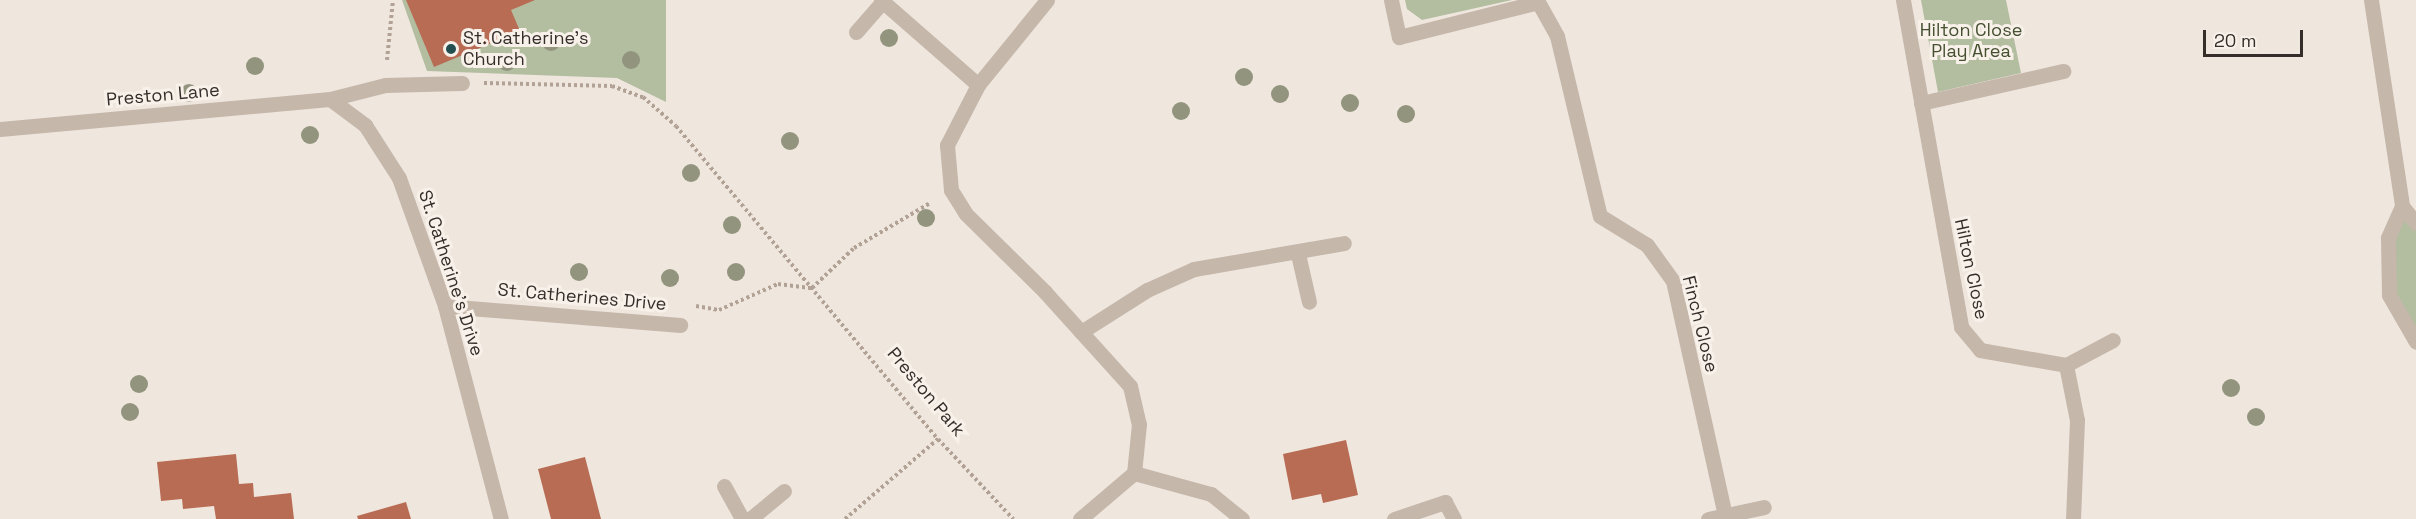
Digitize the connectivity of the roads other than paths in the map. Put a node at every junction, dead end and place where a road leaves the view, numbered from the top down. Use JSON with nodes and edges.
{"nodes":[{"id":1,"x":1047,"y":0,"type":"edge"},
{"id":2,"x":1391,"y":0,"type":"edge"},
{"id":3,"x":1903,"y":0,"type":"edge"},
{"id":4,"x":2371,"y":0,"type":"edge"},
{"id":5,"x":882,"y":1,"type":"edge"},
{"id":6,"x":1538,"y":1,"type":"edge"},
{"id":7,"x":856,"y":32,"type":"dead end"},
{"id":8,"x":2063,"y":71,"type":"dead end"},
{"id":9,"x":462,"y":83,"type":"road end"},
{"id":10,"x":978,"y":85,"type":"junction"},
{"id":11,"x":330,"y":99,"type":"junction"},
{"id":12,"x":1921,"y":103,"type":"junction"},
{"id":13,"x":0,"y":129,"type":"edge"},
{"id":14,"x":2402,"y":206,"type":"junction"},
{"id":15,"x":2416,"y":223,"type":"edge"},
{"id":16,"x":1344,"y":243,"type":"dead end"},
{"id":17,"x":1298,"y":254,"type":"junction"},
{"id":18,"x":1310,"y":302,"type":"dead end"},
{"id":19,"x":445,"y":306,"type":"junction"},
{"id":20,"x":681,"y":325,"type":"road end"},
{"id":21,"x":1081,"y":332,"type":"junction"},
{"id":22,"x":2113,"y":340,"type":"dead end"},
{"id":23,"x":2416,"y":342,"type":"edge"},
{"id":24,"x":2066,"y":365,"type":"junction"},
{"id":25,"x":1134,"y":473,"type":"junction"},
{"id":26,"x":724,"y":486,"type":"dead end"},
{"id":27,"x":784,"y":490,"type":"dead end"},
{"id":28,"x":1764,"y":507,"type":"dead end"},
{"id":29,"x":1725,"y":515,"type":"junction"},
{"id":30,"x":501,"y":519,"type":"edge"},
{"id":31,"x":742,"y":519,"type":"edge"},
{"id":32,"x":750,"y":519,"type":"edge"},
{"id":33,"x":1080,"y":519,"type":"edge"},
{"id":34,"x":1242,"y":519,"type":"edge"},
{"id":35,"x":1394,"y":519,"type":"edge"},
{"id":36,"x":1454,"y":519,"type":"edge"},
{"id":37,"x":1708,"y":519,"type":"edge"},
{"id":38,"x":2073,"y":519,"type":"edge"}],
"edges":[{"from":1,"to":10,"type":"street"},
{"from":2,"to":6,"type":"street","name":"Finch Close"},
{"from":3,"to":12,"type":"street","name":"Hilton Close"},
{"from":4,"to":14,"type":"street"},
{"from":5,"to":7,"type":"street"},
{"from":5,"to":10,"type":"street"},
{"from":6,"to":29,"type":"street","name":"Finch Close"},
{"from":8,"to":12,"type":"street"},
{"from":9,"to":11,"type":"street","name":"Preston Lane"},
{"from":10,"to":21,"type":"street"},
{"from":11,"to":13,"type":"street","name":"Preston Lane"},
{"from":11,"to":19,"type":"street","name":"St. Catherine's Drive"},
{"from":12,"to":24,"type":"street","name":"Hilton Close"},
{"from":14,"to":15,"type":"street"},
{"from":14,"to":23,"type":"street"},
{"from":16,"to":17,"type":"street"},
{"from":17,"to":18,"type":"street"},
{"from":17,"to":21,"type":"street"},
{"from":19,"to":20,"type":"street","name":"St. Catherines Drive"},
{"from":19,"to":30,"type":"street","name":"St. Catherine's Drive"},
{"from":21,"to":25,"type":"street"},
{"from":22,"to":24,"type":"street"},
{"from":24,"to":38,"type":"street"},
{"from":25,"to":33,"type":"street"},
{"from":25,"to":34,"type":"street"},
{"from":26,"to":31,"type":"street"},
{"from":27,"to":32,"type":"street"},
{"from":28,"to":29,"type":"street"},
{"from":29,"to":37,"type":"street"},
{"from":35,"to":36,"type":"street"}]}
